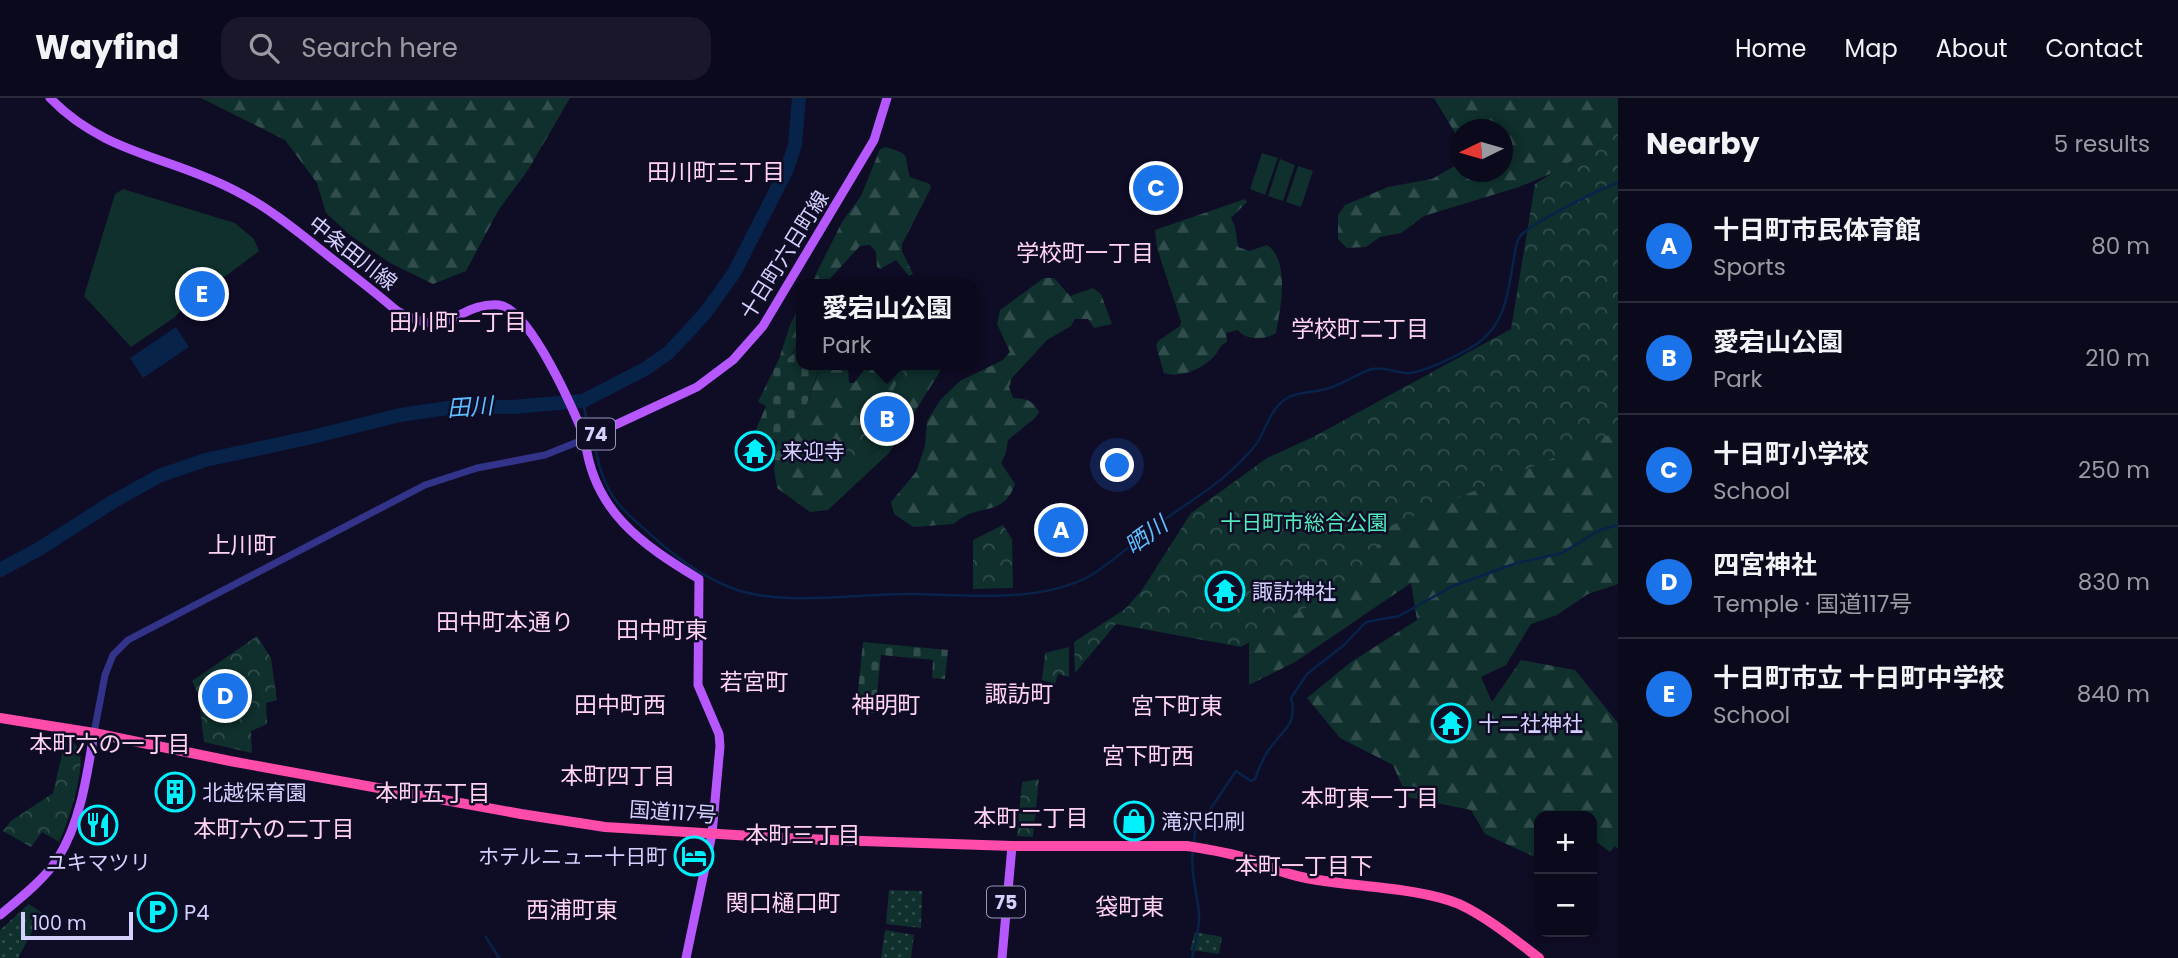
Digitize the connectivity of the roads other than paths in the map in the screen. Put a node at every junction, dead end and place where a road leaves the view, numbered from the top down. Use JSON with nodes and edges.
{"nodes":[{"id":1,"x":50,"y":98,"type":"edge"},
{"id":2,"x":887,"y":98,"type":"edge"},
{"id":3,"x":585,"y":439,"type":"junction"},
{"id":4,"x":0,"y":718,"type":"edge"},
{"id":5,"x":94,"y":733,"type":"junction"},
{"id":6,"x":712,"y":834,"type":"junction"},
{"id":7,"x":1012,"y":846,"type":"junction"},
{"id":8,"x":0,"y":915,"type":"edge"},
{"id":9,"x":686,"y":958,"type":"edge"},
{"id":10,"x":1002,"y":958,"type":"edge"},
{"id":11,"x":1539,"y":958,"type":"edge"}],
"edges":[{"from":1,"to":3,"type":"main road","name":"中条田川線"},
{"from":2,"to":3,"type":"main road","name":"十日町六日町線","number":"74"},
{"from":3,"to":5,"type":"street"},
{"from":3,"to":6,"type":"main road","number":"74"},
{"from":4,"to":5,"type":"highway","name":"国道117号"},
{"from":5,"to":6,"type":"highway","name":"国道117号"},
{"from":5,"to":8,"type":"main road"},
{"from":6,"to":7,"type":"highway","name":"国道117号"},
{"from":6,"to":9,"type":"main road"},
{"from":7,"to":10,"type":"main road","number":"75"},
{"from":7,"to":11,"type":"highway","name":"国道117号"}]}
